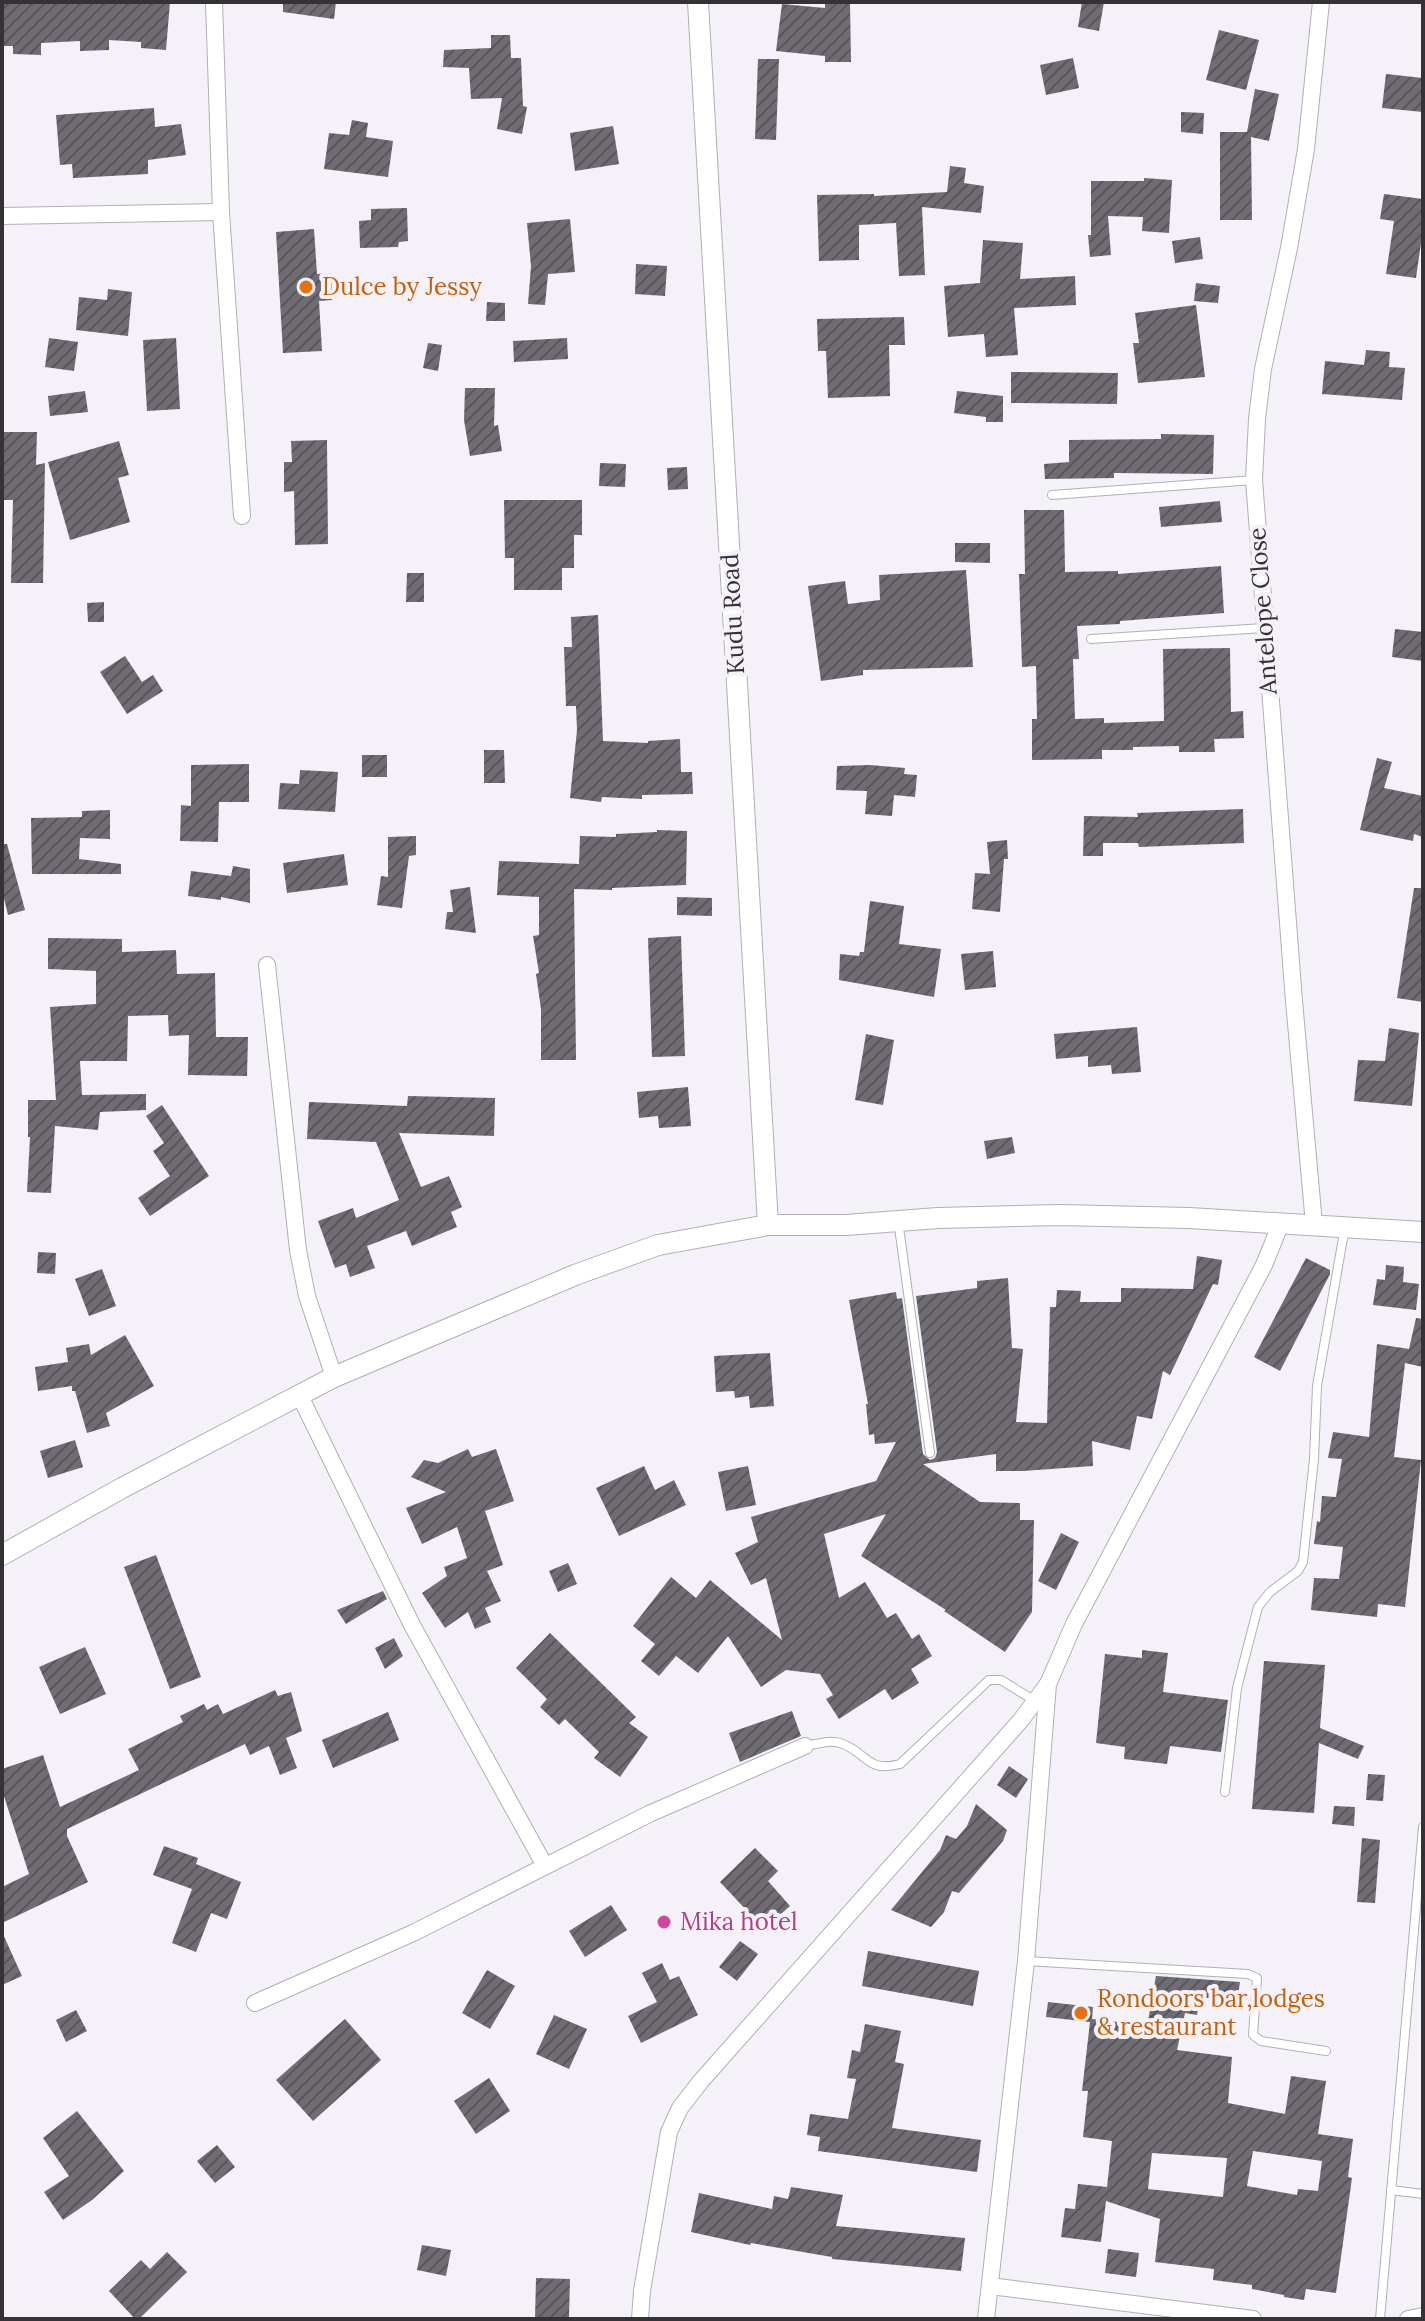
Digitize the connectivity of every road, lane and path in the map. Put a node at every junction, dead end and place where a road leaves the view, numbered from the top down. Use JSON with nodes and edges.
{"nodes":[{"id":1,"x":214,"y":2,"type":"edge"},
{"id":2,"x":698,"y":2,"type":"edge"},
{"id":3,"x":1321,"y":2,"type":"edge"},
{"id":4,"x":221,"y":212,"type":"junction"},
{"id":5,"x":2,"y":216,"type":"edge"},
{"id":6,"x":1254,"y":480,"type":"junction"},
{"id":7,"x":1052,"y":495,"type":"dead end"},
{"id":8,"x":242,"y":516,"type":"dead end"},
{"id":9,"x":1264,"y":628,"type":"junction"},
{"id":10,"x":1091,"y":639,"type":"dead end"},
{"id":11,"x":267,"y":965,"type":"dead end"},
{"id":12,"x":897,"y":1220,"type":"junction"},
{"id":13,"x":1281,"y":1223,"type":"junction"},
{"id":14,"x":1314,"y":1224,"type":"junction"},
{"id":15,"x":768,"y":1225,"type":"junction"},
{"id":16,"x":1345,"y":1226,"type":"junction"},
{"id":17,"x":1423,"y":1232,"type":"edge"},
{"id":18,"x":334,"y":1377,"type":"junction"},
{"id":19,"x":299,"y":1394,"type":"junction"},
{"id":20,"x":930,"y":1453,"type":"dead end"},
{"id":21,"x":2,"y":1555,"type":"edge"},
{"id":22,"x":1048,"y":1684,"type":"junction"},
{"id":23,"x":1035,"y":1701,"type":"junction"},
{"id":24,"x":805,"y":1746,"type":"joint"},
{"id":25,"x":1225,"y":1792,"type":"dead end"},
{"id":26,"x":1423,"y":1827,"type":"edge"},
{"id":27,"x":545,"y":1866,"type":"junction"},
{"id":28,"x":1026,"y":1961,"type":"junction"},
{"id":29,"x":255,"y":2003,"type":"dead end"},
{"id":30,"x":1326,"y":2051,"type":"dead end"},
{"id":31,"x":1391,"y":2190,"type":"junction"},
{"id":32,"x":1423,"y":2194,"type":"edge"},
{"id":33,"x":990,"y":2286,"type":"junction"},
{"id":34,"x":1423,"y":2316,"type":"edge"},
{"id":35,"x":640,"y":2319,"type":"edge"},
{"id":36,"x":986,"y":2319,"type":"edge"},
{"id":37,"x":1253,"y":2319,"type":"edge"},
{"id":38,"x":1380,"y":2319,"type":"edge"},
{"id":39,"x":1408,"y":2319,"type":"edge"}],
"edges":[{"from":1,"to":4,"type":"street"},
{"from":2,"to":15,"type":"street","name":"Kudu Road"},
{"from":3,"to":6,"type":"street","name":"Antelope Close"},
{"from":4,"to":5,"type":"street"},
{"from":4,"to":8,"type":"street"},
{"from":6,"to":7,"type":"lane"},
{"from":6,"to":9,"type":"street","name":"Antelope Close"},
{"from":9,"to":10,"type":"lane"},
{"from":9,"to":14,"type":"street","name":"Antelope Close"},
{"from":11,"to":18,"type":"street"},
{"from":12,"to":13,"type":"street"},
{"from":12,"to":15,"type":"street"},
{"from":12,"to":20,"type":"lane"},
{"from":13,"to":14,"type":"street"},
{"from":13,"to":22,"type":"street"},
{"from":14,"to":16,"type":"street"},
{"from":15,"to":18,"type":"street"},
{"from":16,"to":17,"type":"street"},
{"from":16,"to":25,"type":"lane"},
{"from":18,"to":19,"type":"street"},
{"from":19,"to":21,"type":"street"},
{"from":19,"to":27,"type":"street"},
{"from":22,"to":23,"type":"street"},
{"from":22,"to":28,"type":"street"},
{"from":23,"to":24,"type":"lane"},
{"from":23,"to":35,"type":"street"},
{"from":24,"to":27,"type":"street"},
{"from":26,"to":31,"type":"lane"},
{"from":27,"to":29,"type":"street"},
{"from":28,"to":30,"type":"lane"},
{"from":28,"to":33,"type":"street"},
{"from":31,"to":32,"type":"lane"},
{"from":31,"to":38,"type":"lane"},
{"from":33,"to":36,"type":"street"},
{"from":33,"to":37,"type":"street"},
{"from":34,"to":39,"type":"street"}]}
